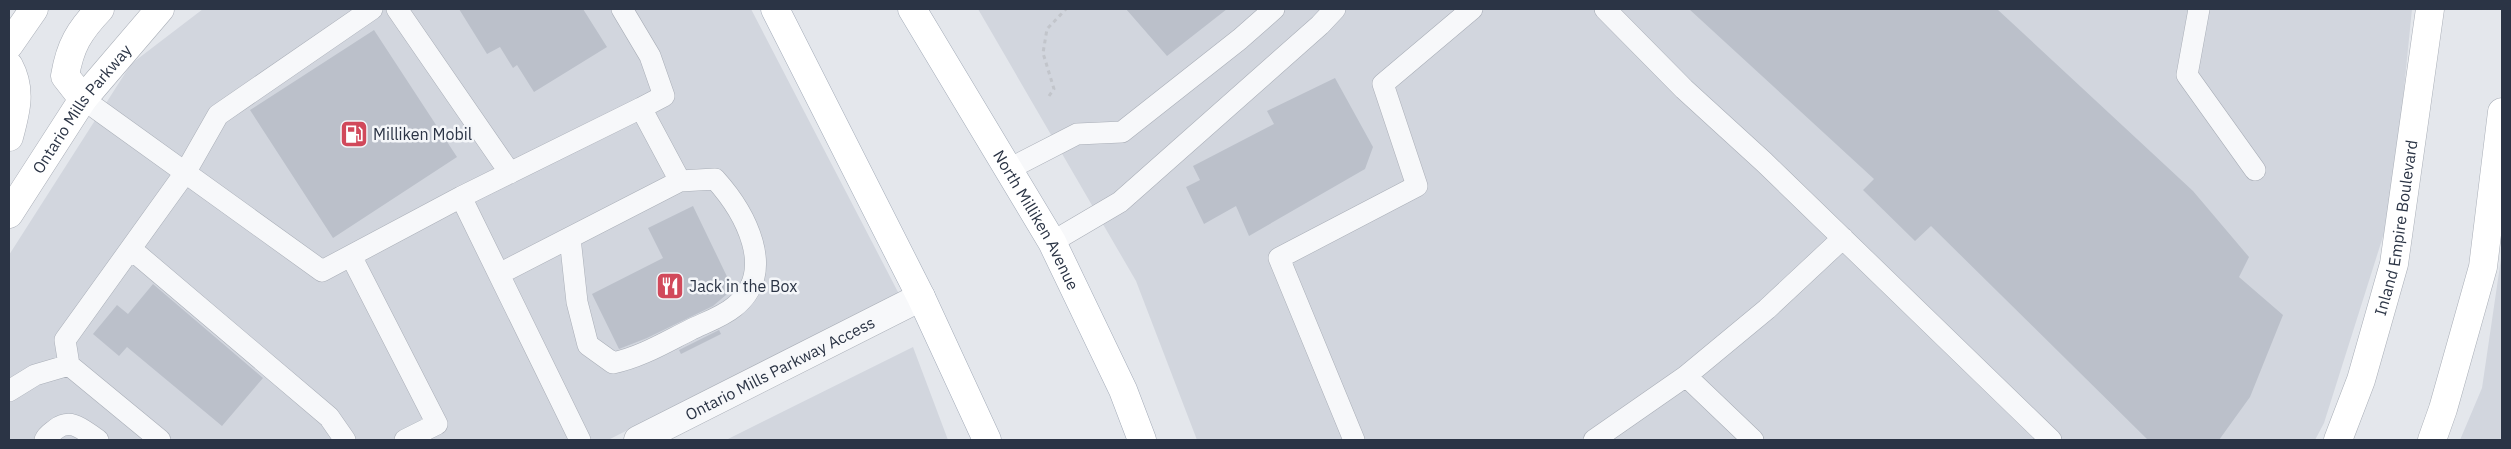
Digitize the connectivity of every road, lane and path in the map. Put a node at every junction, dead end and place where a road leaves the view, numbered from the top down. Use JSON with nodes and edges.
{"nodes":[{"id":1,"x":34,"y":9,"type":"edge"},
{"id":2,"x":100,"y":9,"type":"edge"},
{"id":3,"x":160,"y":9,"type":"edge"},
{"id":4,"x":372,"y":9,"type":"edge"},
{"id":5,"x":397,"y":9,"type":"edge"},
{"id":6,"x":622,"y":9,"type":"edge"},
{"id":7,"x":775,"y":9,"type":"edge"},
{"id":8,"x":912,"y":9,"type":"edge"},
{"id":9,"x":1066,"y":9,"type":"edge"},
{"id":10,"x":1274,"y":9,"type":"edge"},
{"id":11,"x":1335,"y":9,"type":"edge"},
{"id":12,"x":1472,"y":9,"type":"edge"},
{"id":13,"x":1604,"y":9,"type":"edge"},
{"id":14,"x":2199,"y":9,"type":"edge"},
{"id":15,"x":2430,"y":9,"type":"edge"},
{"id":16,"x":9,"y":45,"type":"edge"},
{"id":17,"x":9,"y":66,"type":"edge"},
{"id":18,"x":1050,"y":96,"type":"dead end"},
{"id":19,"x":83,"y":99,"type":"junction"},
{"id":20,"x":641,"y":108,"type":"junction"},
{"id":21,"x":2502,"y":112,"type":"edge"},
{"id":22,"x":9,"y":137,"type":"edge"},
{"id":23,"x":1010,"y":169,"type":"junction"},
{"id":24,"x":2255,"y":170,"type":"dead end"},
{"id":25,"x":185,"y":173,"type":"junction"},
{"id":26,"x":510,"y":173,"type":"junction"},
{"id":27,"x":680,"y":181,"type":"junction"},
{"id":28,"x":461,"y":197,"type":"junction"},
{"id":29,"x":9,"y":214,"type":"edge"},
{"id":30,"x":570,"y":238,"type":"junction"},
{"id":31,"x":1844,"y":238,"type":"junction"},
{"id":32,"x":1052,"y":242,"type":"junction"},
{"id":33,"x":130,"y":249,"type":"junction"},
{"id":34,"x":351,"y":256,"type":"junction"},
{"id":35,"x":499,"y":274,"type":"junction"},
{"id":36,"x":921,"y":297,"type":"junction"},
{"id":37,"x":69,"y":365,"type":"junction"},
{"id":38,"x":1686,"y":376,"type":"junction"},
{"id":39,"x":9,"y":392,"type":"edge"},
{"id":40,"x":45,"y":440,"type":"edge"},
{"id":41,"x":98,"y":440,"type":"edge"},
{"id":42,"x":160,"y":440,"type":"edge"},
{"id":43,"x":345,"y":440,"type":"edge"},
{"id":44,"x":405,"y":440,"type":"edge"},
{"id":45,"x":580,"y":440,"type":"edge"},
{"id":46,"x":638,"y":440,"type":"edge"},
{"id":47,"x":987,"y":440,"type":"edge"},
{"id":48,"x":1142,"y":440,"type":"edge"},
{"id":49,"x":1354,"y":440,"type":"edge"},
{"id":50,"x":1594,"y":440,"type":"edge"},
{"id":51,"x":1752,"y":440,"type":"edge"},
{"id":52,"x":2051,"y":440,"type":"edge"},
{"id":53,"x":2338,"y":440,"type":"edge"},
{"id":54,"x":2432,"y":440,"type":"edge"}],
"edges":[{"from":1,"to":16,"type":"main road"},
{"from":2,"to":19,"type":"main road"},
{"from":3,"to":19,"type":"main road","name":"Ontario Mills Parkway"},
{"from":4,"to":25,"type":"lane"},
{"from":5,"to":26,"type":"lane"},
{"from":6,"to":20,"type":"lane"},
{"from":7,"to":36,"type":"main road"},
{"from":8,"to":23,"type":"main road","name":"North Milliken Avenue"},
{"from":9,"to":18,"type":"path"},
{"from":10,"to":23,"type":"lane"},
{"from":11,"to":32,"type":"lane"},
{"from":12,"to":49,"type":"lane"},
{"from":13,"to":31,"type":"lane"},
{"from":14,"to":24,"type":"lane"},
{"from":15,"to":53,"type":"main road","name":"Inland Empire Boulevard"},
{"from":17,"to":22,"type":"main road"},
{"from":19,"to":25,"type":"lane"},
{"from":19,"to":29,"type":"main road","name":"Ontario Mills Parkway"},
{"from":20,"to":26,"type":"lane"},
{"from":20,"to":27,"type":"lane"},
{"from":21,"to":54,"type":"main road"},
{"from":23,"to":32,"type":"main road","name":"North Milliken Avenue"},
{"from":25,"to":33,"type":"lane"},
{"from":25,"to":34,"type":"lane"},
{"from":26,"to":28,"type":"lane"},
{"from":27,"to":30,"type":"lane"},
{"from":27,"to":30,"type":"lane"},
{"from":28,"to":34,"type":"lane"},
{"from":28,"to":35,"type":"lane"},
{"from":30,"to":35,"type":"lane"},
{"from":31,"to":38,"type":"lane"},
{"from":31,"to":52,"type":"lane"},
{"from":32,"to":48,"type":"main road","name":"North Milliken Avenue"},
{"from":33,"to":37,"type":"lane"},
{"from":33,"to":43,"type":"lane"},
{"from":34,"to":44,"type":"lane"},
{"from":35,"to":45,"type":"lane"},
{"from":36,"to":46,"type":"street","name":"Ontario Mills Parkway Access"},
{"from":36,"to":47,"type":"main road"},
{"from":37,"to":39,"type":"lane"},
{"from":37,"to":42,"type":"lane"},
{"from":38,"to":50,"type":"lane"},
{"from":38,"to":51,"type":"lane"},
{"from":40,"to":41,"type":"lane"}]}
